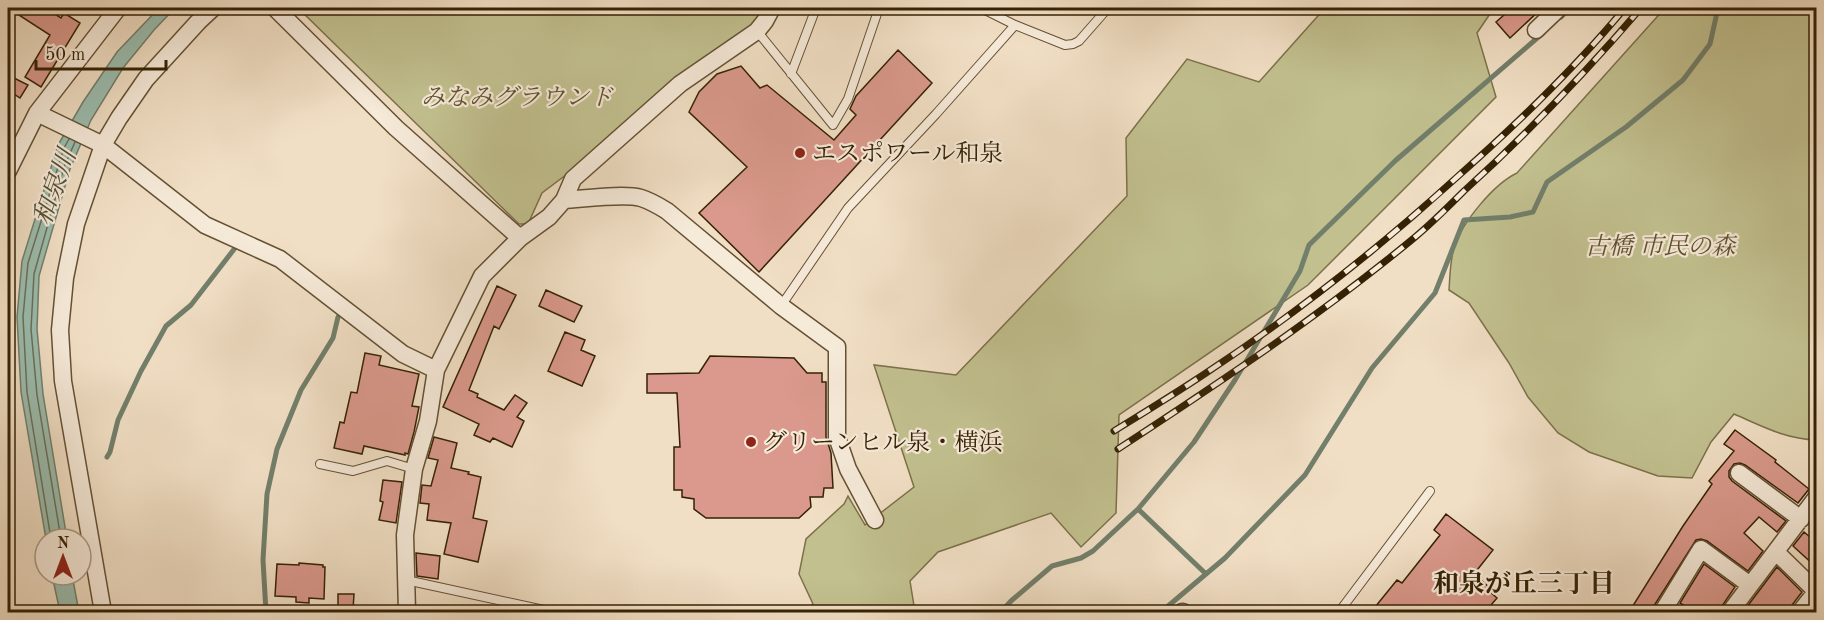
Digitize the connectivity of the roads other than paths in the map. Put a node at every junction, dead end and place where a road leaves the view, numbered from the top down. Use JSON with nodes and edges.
{"nodes":[{"id":1,"x":118,"y":8,"type":"edge"},
{"id":2,"x":213,"y":8,"type":"edge"},
{"id":3,"x":275,"y":8,"type":"edge"},
{"id":4,"x":772,"y":8,"type":"edge"},
{"id":5,"x":816,"y":8,"type":"edge"},
{"id":6,"x":879,"y":8,"type":"edge"},
{"id":7,"x":981,"y":8,"type":"edge"},
{"id":8,"x":1108,"y":8,"type":"edge"},
{"id":9,"x":1558,"y":8,"type":"edge"},
{"id":10,"x":1015,"y":25,"type":"junction"},
{"id":11,"x":1536,"y":30,"type":"dead end"},
{"id":12,"x":757,"y":31,"type":"junction"},
{"id":13,"x":791,"y":74,"type":"junction"},
{"id":14,"x":37,"y":113,"type":"junction"},
{"id":15,"x":99,"y":144,"type":"junction"},
{"id":16,"x":8,"y":171,"type":"edge"},
{"id":17,"x":564,"y":200,"type":"junction"},
{"id":18,"x":520,"y":238,"type":"junction"},
{"id":19,"x":781,"y":306,"type":"junction"},
{"id":20,"x":436,"y":370,"type":"junction"},
{"id":21,"x":320,"y":464,"type":"dead end"},
{"id":22,"x":414,"y":469,"type":"junction"},
{"id":23,"x":1739,"y":473,"type":"dead end"},
{"id":24,"x":1430,"y":491,"type":"dead end"},
{"id":25,"x":1816,"y":498,"type":"edge"},
{"id":26,"x":1802,"y":519,"type":"junction"},
{"id":27,"x":875,"y":520,"type":"dead end"},
{"id":28,"x":1776,"y":552,"type":"junction"},
{"id":29,"x":406,"y":580,"type":"junction"},
{"id":30,"x":1750,"y":585,"type":"junction"},
{"id":31,"x":1816,"y":592,"type":"edge"},
{"id":32,"x":103,"y":612,"type":"edge"},
{"id":33,"x":407,"y":612,"type":"edge"},
{"id":34,"x":553,"y":612,"type":"edge"},
{"id":35,"x":1339,"y":612,"type":"edge"},
{"id":36,"x":1664,"y":612,"type":"edge"},
{"id":37,"x":1730,"y":612,"type":"edge"},
{"id":38,"x":1800,"y":612,"type":"edge"}],
"edges":[{"from":1,"to":14,"type":"street"},
{"from":2,"to":15,"type":"street"},
{"from":3,"to":18,"type":"street"},
{"from":4,"to":12,"type":"street"},
{"from":5,"to":13,"type":"lane"},
{"from":6,"to":13,"type":"lane"},
{"from":7,"to":10,"type":"lane"},
{"from":8,"to":10,"type":"lane"},
{"from":9,"to":11,"type":"street"},
{"from":10,"to":19,"type":"lane"},
{"from":12,"to":13,"type":"lane"},
{"from":12,"to":17,"type":"street"},
{"from":14,"to":15,"type":"street"},
{"from":14,"to":16,"type":"street"},
{"from":15,"to":20,"type":"street"},
{"from":15,"to":32,"type":"street"},
{"from":17,"to":18,"type":"street"},
{"from":17,"to":19,"type":"street"},
{"from":18,"to":20,"type":"street"},
{"from":19,"to":27,"type":"street"},
{"from":20,"to":22,"type":"street"},
{"from":21,"to":22,"type":"lane"},
{"from":22,"to":29,"type":"street"},
{"from":23,"to":26,"type":"street"},
{"from":24,"to":35,"type":"lane"},
{"from":25,"to":26,"type":"street"},
{"from":26,"to":28,"type":"street"},
{"from":28,"to":30,"type":"street"},
{"from":28,"to":31,"type":"street"},
{"from":29,"to":33,"type":"street"},
{"from":29,"to":34,"type":"lane"},
{"from":30,"to":36,"type":"street"},
{"from":30,"to":37,"type":"street"},
{"from":31,"to":38,"type":"street"}]}
